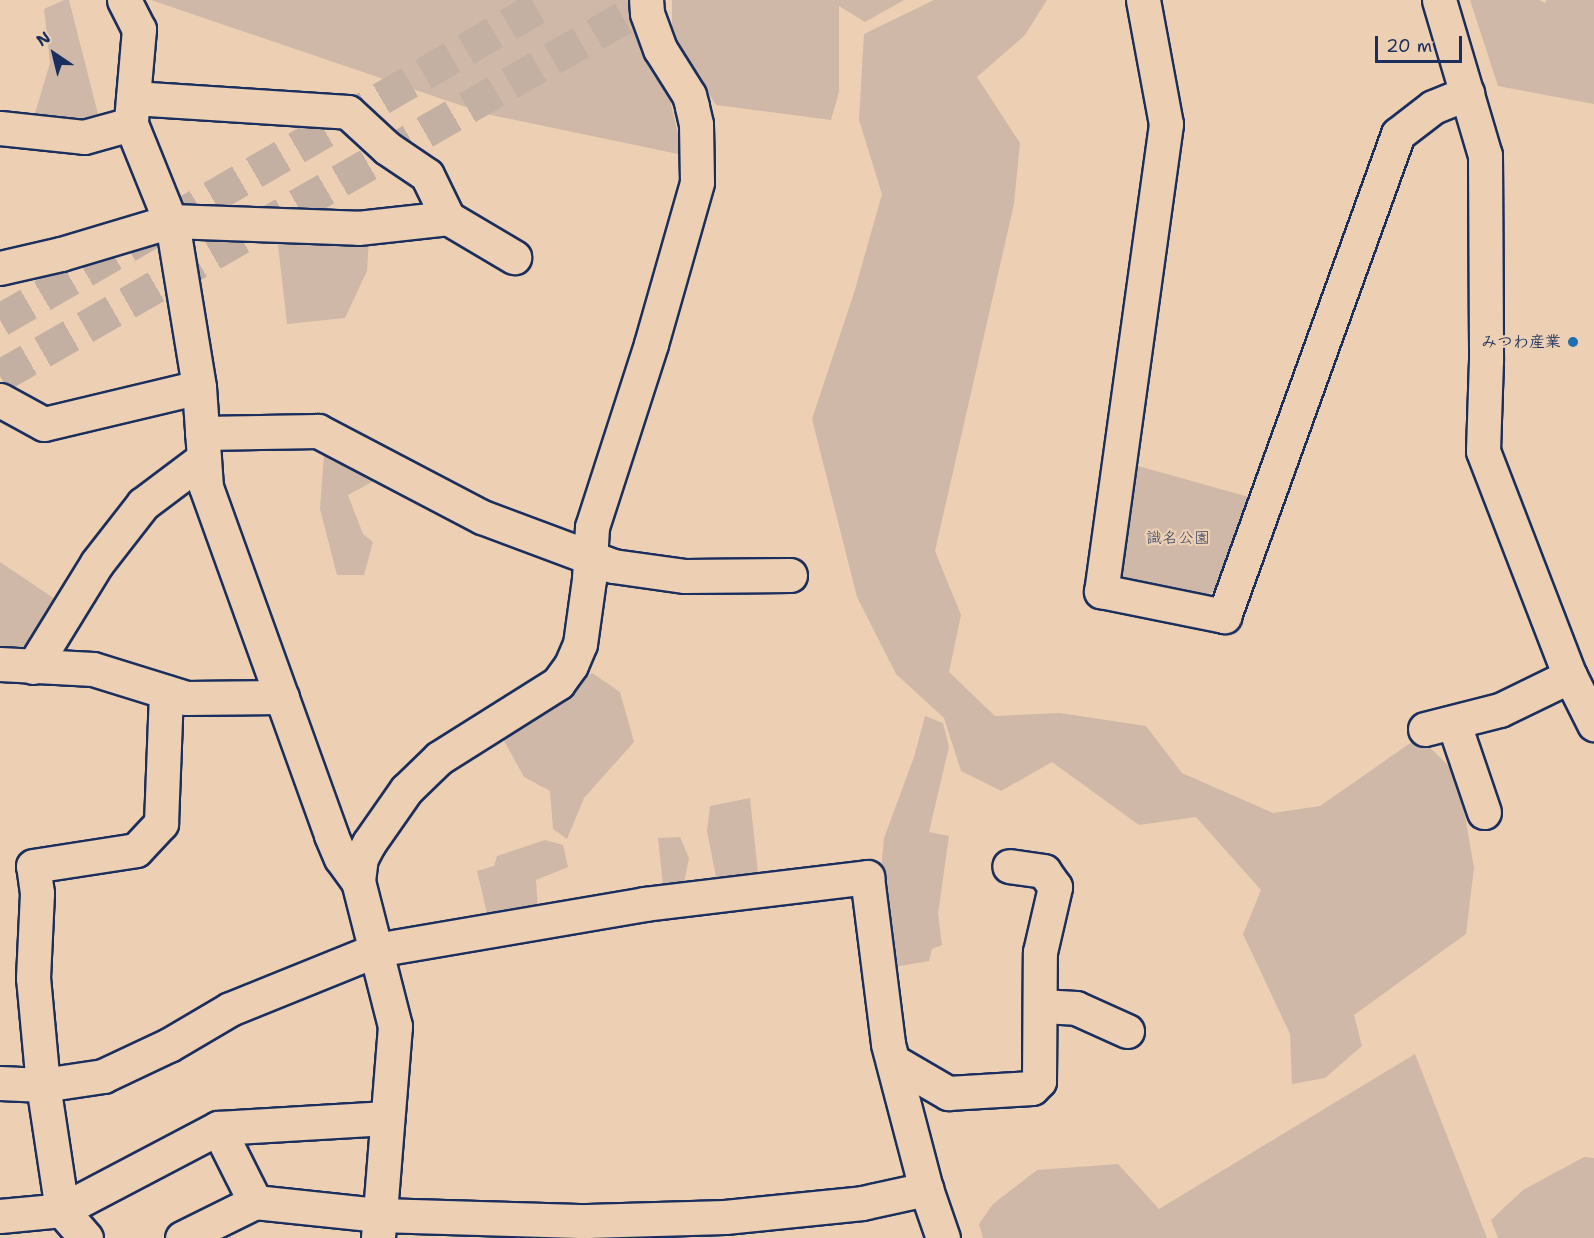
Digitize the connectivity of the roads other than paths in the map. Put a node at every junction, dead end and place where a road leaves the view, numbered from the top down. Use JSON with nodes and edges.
{"nodes":[{"id":1,"x":124,"y":0,"type":"edge"},
{"id":2,"x":646,"y":0,"type":"edge"},
{"id":3,"x":1143,"y":0,"type":"edge"},
{"id":4,"x":1439,"y":0,"type":"edge"},
{"id":5,"x":1467,"y":93,"type":"junction"},
{"id":6,"x":132,"y":111,"type":"junction"},
{"id":7,"x":0,"y":128,"type":"edge"},
{"id":8,"x":448,"y":218,"type":"junction"},
{"id":9,"x":171,"y":221,"type":"junction"},
{"id":10,"x":514,"y":257,"type":"dead end"},
{"id":11,"x":0,"y":268,"type":"edge"},
{"id":12,"x":199,"y":387,"type":"junction"},
{"id":13,"x":0,"y":400,"type":"edge"},
{"id":14,"x":203,"y":446,"type":"junction"},
{"id":15,"x":590,"y":558,"type":"junction"},
{"id":16,"x":790,"y":575,"type":"dead end"},
{"id":17,"x":0,"y":663,"type":"edge"},
{"id":18,"x":33,"y":667,"type":"junction"},
{"id":19,"x":1570,"y":676,"type":"junction"},
{"id":20,"x":166,"y":692,"type":"junction"},
{"id":21,"x":282,"y":697,"type":"junction"},
{"id":22,"x":1594,"y":724,"type":"edge"},
{"id":23,"x":1484,"y":812,"type":"dead end"},
{"id":24,"x":1009,"y":866,"type":"dead end"},
{"id":25,"x":358,"y":881,"type":"junction"},
{"id":26,"x":376,"y":950,"type":"junction"},
{"id":27,"x":1040,"y":1006,"type":"junction"},
{"id":28,"x":1127,"y":1031,"type":"dead end"},
{"id":29,"x":893,"y":1061,"type":"junction"},
{"id":30,"x":0,"y":1083,"type":"edge"},
{"id":31,"x":43,"y":1085,"type":"junction"},
{"id":32,"x":387,"y":1118,"type":"junction"},
{"id":33,"x":218,"y":1128,"type":"junction"},
{"id":34,"x":926,"y":1189,"type":"junction"},
{"id":35,"x":255,"y":1202,"type":"junction"},
{"id":36,"x":62,"y":1210,"type":"junction"},
{"id":37,"x":0,"y":1216,"type":"edge"},
{"id":38,"x":378,"y":1226,"type":"edge"},
{"id":39,"x":560,"y":1229,"type":"edge"},
{"id":40,"x":86,"y":1238,"type":"edge"},
{"id":41,"x":182,"y":1238,"type":"edge"},
{"id":42,"x":943,"y":1238,"type":"edge"}],
"edges":[{"from":1,"to":6,"type":"street"},
{"from":2,"to":15,"type":"street"},
{"from":3,"to":5,"type":"street"},
{"from":4,"to":5,"type":"street"},
{"from":5,"to":19,"type":"street"},
{"from":6,"to":7,"type":"street"},
{"from":6,"to":8,"type":"street"},
{"from":6,"to":9,"type":"street"},
{"from":8,"to":9,"type":"street"},
{"from":8,"to":10,"type":"street"},
{"from":9,"to":11,"type":"street"},
{"from":9,"to":12,"type":"street"},
{"from":12,"to":13,"type":"street"},
{"from":12,"to":14,"type":"street"},
{"from":14,"to":15,"type":"street"},
{"from":14,"to":18,"type":"street"},
{"from":14,"to":21,"type":"street"},
{"from":15,"to":16,"type":"street"},
{"from":15,"to":25,"type":"street"},
{"from":17,"to":18,"type":"street"},
{"from":18,"to":20,"type":"street"},
{"from":19,"to":22,"type":"street"},
{"from":19,"to":23,"type":"street"},
{"from":20,"to":21,"type":"street"},
{"from":20,"to":31,"type":"street"},
{"from":21,"to":25,"type":"street"},
{"from":24,"to":27,"type":"street"},
{"from":25,"to":26,"type":"street"},
{"from":26,"to":29,"type":"street"},
{"from":26,"to":31,"type":"street"},
{"from":26,"to":32,"type":"street"},
{"from":27,"to":28,"type":"street"},
{"from":27,"to":29,"type":"street"},
{"from":29,"to":34,"type":"street"},
{"from":30,"to":31,"type":"street"},
{"from":31,"to":36,"type":"street"},
{"from":32,"to":33,"type":"street"},
{"from":32,"to":38,"type":"street"},
{"from":33,"to":35,"type":"street"},
{"from":33,"to":36,"type":"street"},
{"from":34,"to":39,"type":"street"},
{"from":34,"to":42,"type":"street"},
{"from":35,"to":38,"type":"street"},
{"from":35,"to":41,"type":"street"},
{"from":36,"to":37,"type":"street"},
{"from":36,"to":40,"type":"street"},
{"from":38,"to":39,"type":"street"}]}
